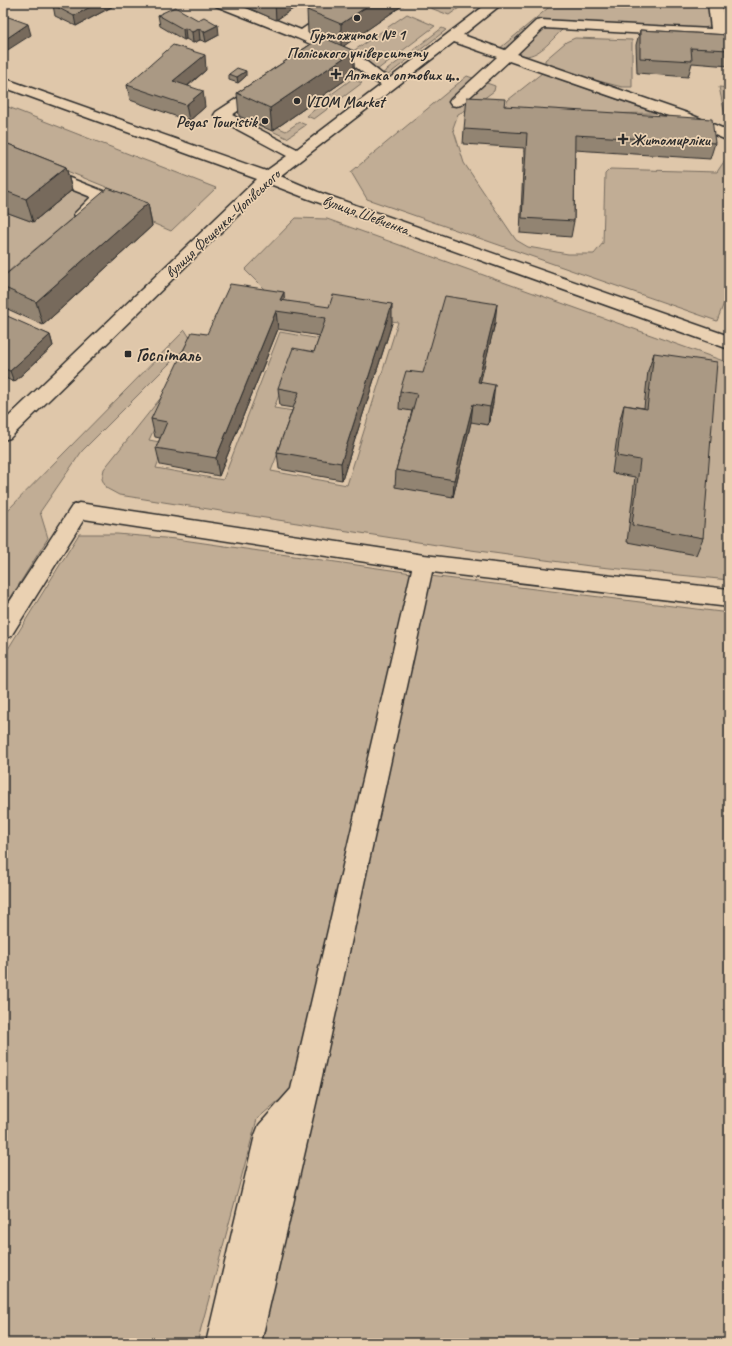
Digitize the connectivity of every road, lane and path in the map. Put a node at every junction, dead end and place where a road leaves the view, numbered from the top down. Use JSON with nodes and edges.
{"nodes":[{"id":1,"x":221,"y":3,"type":"edge"},
{"id":2,"x":349,"y":3,"type":"edge"},
{"id":3,"x":496,"y":3,"type":"edge"},
{"id":4,"x":715,"y":3,"type":"edge"},
{"id":5,"x":302,"y":35,"type":"junction"},
{"id":6,"x":454,"y":37,"type":"junction"},
{"id":7,"x":507,"y":54,"type":"junction"},
{"id":8,"x":3,"y":82,"type":"edge"},
{"id":9,"x":391,"y":84,"type":"junction"},
{"id":10,"x":250,"y":96,"type":"edge"},
{"id":11,"x":456,"y":102,"type":"dead end"},
{"id":12,"x":729,"y":136,"type":"edge"},
{"id":13,"x":298,"y":156,"type":"junction"},
{"id":14,"x":3,"y":157,"type":"edge"},
{"id":15,"x":268,"y":177,"type":"junction"},
{"id":16,"x":73,"y":222,"type":"edge"},
{"id":17,"x":729,"y":343,"type":"edge"},
{"id":18,"x":3,"y":433,"type":"edge"},
{"id":19,"x":424,"y":563,"type":"junction"},
{"id":20,"x":729,"y":598,"type":"edge"},
{"id":21,"x":3,"y":630,"type":"edge"},
{"id":22,"x":303,"y":1096,"type":"junction"},
{"id":23,"x":221,"y":1343,"type":"edge"},
{"id":24,"x":246,"y":1343,"type":"edge"}],
"edges":[{"from":1,"to":5,"type":"street"},
{"from":2,"to":5,"type":"street"},
{"from":3,"to":6,"type":"street","name":"вулиця Фещенка-Чопівського"},
{"from":4,"to":7,"type":"street"},
{"from":5,"to":9,"type":"street"},
{"from":6,"to":7,"type":"street"},
{"from":6,"to":9,"type":"street","name":"вулиця Фещенка-Чопівського"},
{"from":7,"to":11,"type":"street"},
{"from":7,"to":12,"type":"street"},
{"from":8,"to":15,"type":"street","name":"вулиця Шевченка"},
{"from":9,"to":13,"type":"street","name":"вулиця Фещенка-Чопівського"},
{"from":10,"to":13,"type":"street"},
{"from":13,"to":15,"type":"street","name":"вулиця Фещенка-Чопівського"},
{"from":14,"to":16,"type":"street"},
{"from":15,"to":17,"type":"street","name":"вулиця Шевченка"},
{"from":15,"to":18,"type":"street","name":"вулиця Фещенка-Чопівського"},
{"from":19,"to":20,"type":"street"},
{"from":19,"to":21,"type":"street"},
{"from":19,"to":22,"type":"street"},
{"from":22,"to":23,"type":"street"},
{"from":22,"to":24,"type":"street"}]}
